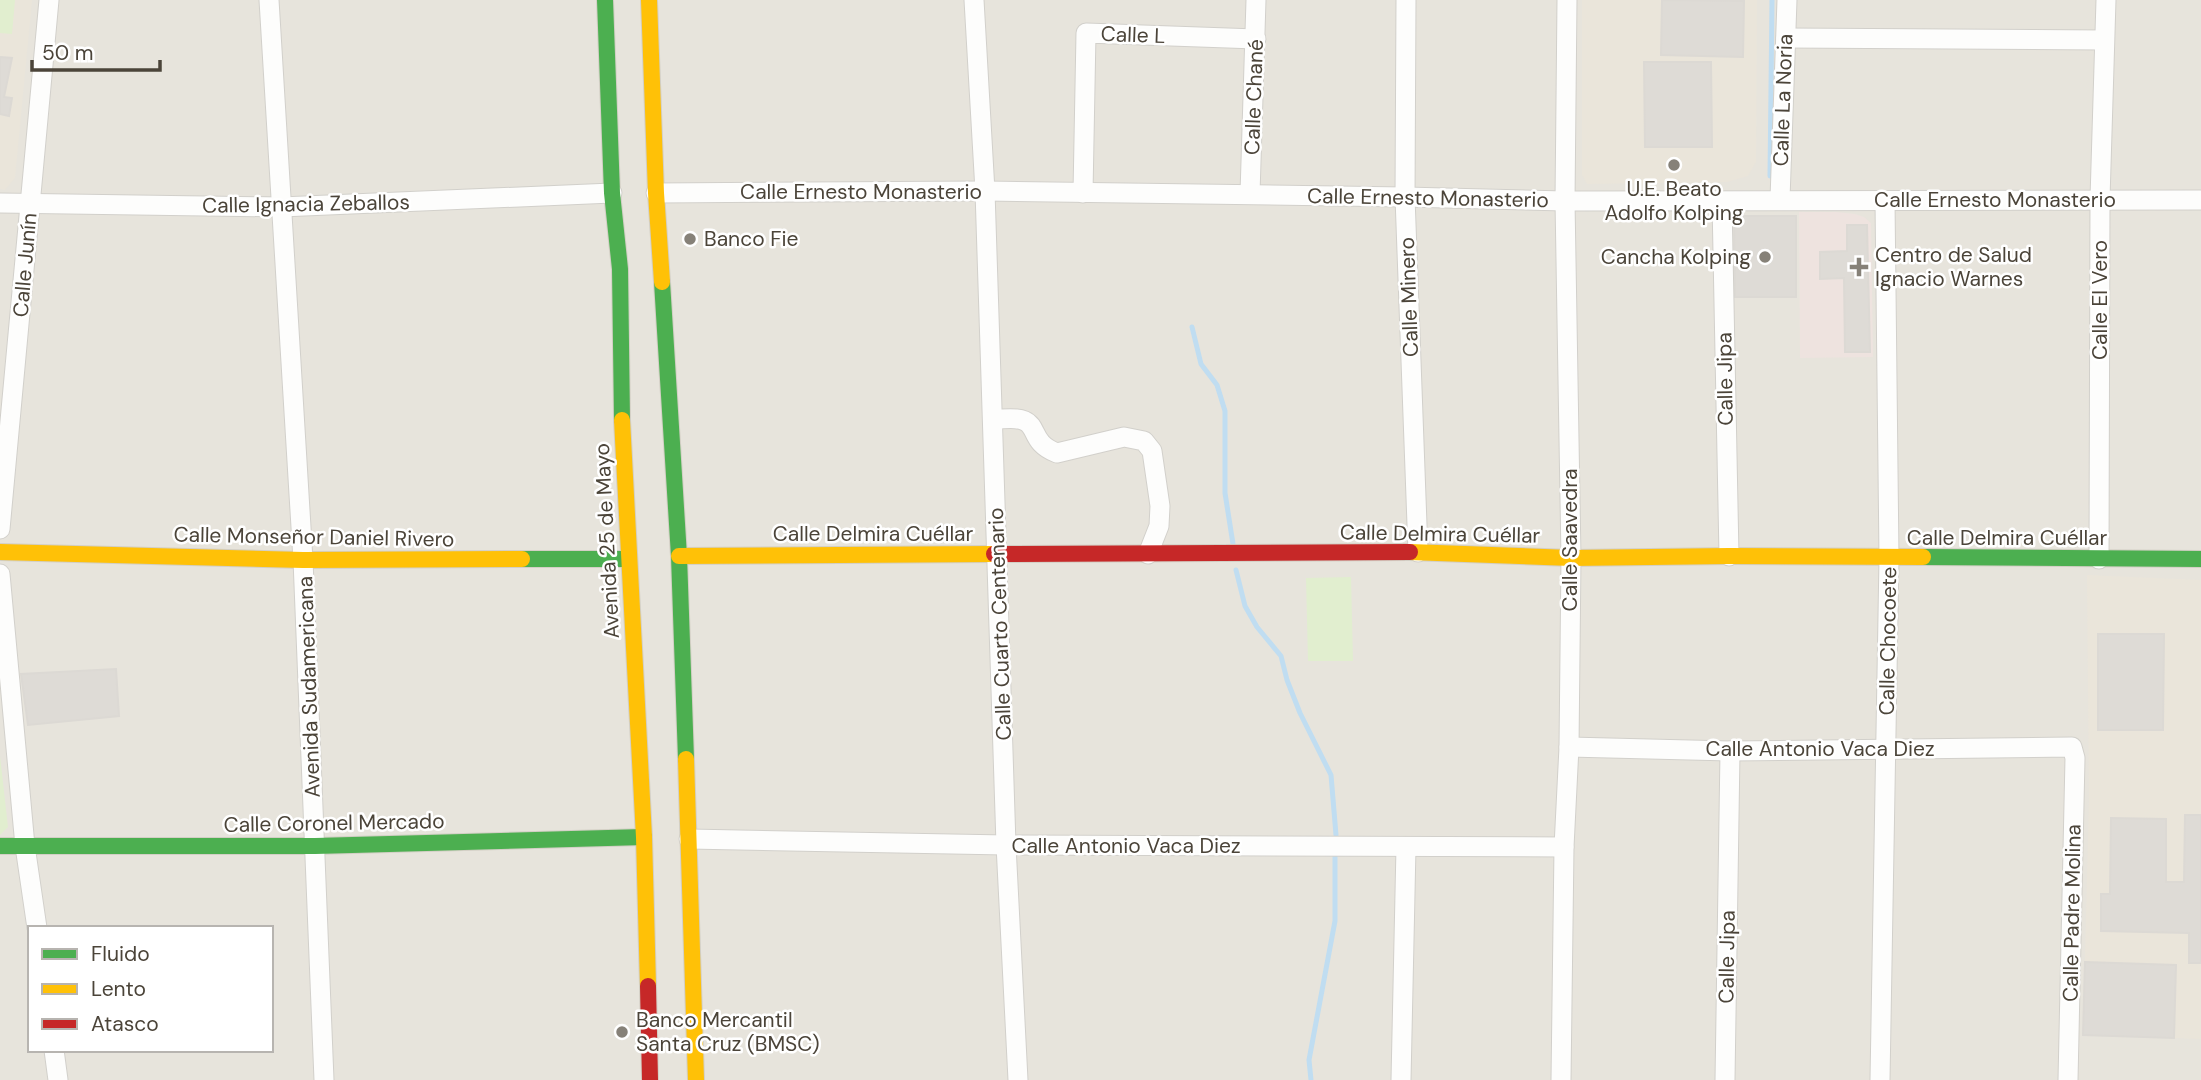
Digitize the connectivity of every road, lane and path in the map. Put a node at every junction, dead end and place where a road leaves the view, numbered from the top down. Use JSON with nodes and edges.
{"nodes":[{"id":1,"x":50,"y":0,"type":"edge"},
{"id":2,"x":269,"y":0,"type":"edge"},
{"id":3,"x":605,"y":0,"type":"edge"},
{"id":4,"x":649,"y":0,"type":"edge"},
{"id":5,"x":974,"y":0,"type":"edge"},
{"id":6,"x":1256,"y":0,"type":"edge"},
{"id":7,"x":1406,"y":0,"type":"edge"},
{"id":8,"x":1567,"y":0,"type":"edge"},
{"id":9,"x":1787,"y":0,"type":"edge"},
{"id":10,"x":2106,"y":0,"type":"edge"},
{"id":11,"x":1786,"y":38,"type":"junction"},
{"id":12,"x":1256,"y":39,"type":"junction"},
{"id":13,"x":2104,"y":40,"type":"junction"},
{"id":14,"x":985,"y":191,"type":"junction"},
{"id":15,"x":612,"y":193,"type":"junction"},
{"id":16,"x":656,"y":193,"type":"junction"},
{"id":17,"x":1083,"y":193,"type":"junction"},
{"id":18,"x":1250,"y":194,"type":"junction"},
{"id":19,"x":1405,"y":197,"type":"junction"},
{"id":20,"x":1780,"y":199,"type":"junction"},
{"id":21,"x":2101,"y":199,"type":"junction"},
{"id":22,"x":2201,"y":200,"type":"edge"},
{"id":23,"x":1565,"y":201,"type":"junction"},
{"id":24,"x":1885,"y":201,"type":"junction"},
{"id":25,"x":1722,"y":202,"type":"junction"},
{"id":26,"x":0,"y":203,"type":"edge"},
{"id":27,"x":31,"y":204,"type":"junction"},
{"id":28,"x":281,"y":207,"type":"junction"},
{"id":29,"x":620,"y":270,"type":"junction"},
{"id":30,"x":665,"y":343,"type":"junction"},
{"id":31,"x":639,"y":406,"type":"dead end"},
{"id":32,"x":657,"y":413,"type":"dead end"},
{"id":33,"x":993,"y":420,"type":"junction"},
{"id":34,"x":622,"y":423,"type":"junction"},
{"id":35,"x":671,"y":436,"type":"junction"},
{"id":36,"x":0,"y":529,"type":"edge"},
{"id":37,"x":0,"y":552,"type":"edge"},
{"id":38,"x":1418,"y":552,"type":"junction"},
{"id":39,"x":998,"y":554,"type":"junction"},
{"id":40,"x":1148,"y":554,"type":"junction"},
{"id":41,"x":679,"y":556,"type":"junction"},
{"id":42,"x":1729,"y":556,"type":"junction"},
{"id":43,"x":1571,"y":558,"type":"junction"},
{"id":44,"x":1889,"y":558,"type":"junction"},
{"id":45,"x":628,"y":559,"type":"junction"},
{"id":46,"x":2099,"y":559,"type":"junction"},
{"id":47,"x":2201,"y":559,"type":"edge"},
{"id":48,"x":303,"y":560,"type":"junction"},
{"id":49,"x":0,"y":574,"type":"edge"},
{"id":50,"x":1569,"y":747,"type":"junction"},
{"id":51,"x":2072,"y":747,"type":"joint"},
{"id":52,"x":1887,"y":750,"type":"junction"},
{"id":53,"x":1730,"y":751,"type":"junction"},
{"id":54,"x":644,"y":836,"type":"junction"},
{"id":55,"x":689,"y":839,"type":"junction"},
{"id":56,"x":1006,"y":845,"type":"junction"},
{"id":57,"x":0,"y":846,"type":"edge"},
{"id":58,"x":25,"y":846,"type":"junction"},
{"id":59,"x":315,"y":846,"type":"junction"},
{"id":60,"x":1564,"y":846,"type":"junction"},
{"id":61,"x":1406,"y":847,"type":"junction"},
{"id":62,"x":37,"y":926,"type":"edge"},
{"id":63,"x":647,"y":958,"type":"junction"},
{"id":64,"x":661,"y":977,"type":"dead end"},
{"id":65,"x":695,"y":1022,"type":"junction"},
{"id":66,"x":649,"y":1024,"type":"junction"},
{"id":67,"x":54,"y":1052,"type":"edge"},
{"id":68,"x":58,"y":1080,"type":"edge"},
{"id":69,"x":324,"y":1080,"type":"edge"},
{"id":70,"x":650,"y":1080,"type":"edge"},
{"id":71,"x":696,"y":1080,"type":"edge"},
{"id":72,"x":1018,"y":1080,"type":"edge"},
{"id":73,"x":1401,"y":1080,"type":"edge"},
{"id":74,"x":1561,"y":1080,"type":"edge"},
{"id":75,"x":1724,"y":1080,"type":"edge"},
{"id":76,"x":1880,"y":1080,"type":"edge"},
{"id":77,"x":2068,"y":1080,"type":"edge"}],
"edges":[{"from":1,"to":27,"type":"street","name":"Calle Junín"},
{"from":2,"to":28,"type":"street","name":"Avenida Sudamericana"},
{"from":3,"to":15,"type":"main road","name":"Avenida 25 de Mayo"},
{"from":4,"to":16,"type":"main road"},
{"from":5,"to":14,"type":"street","name":"Calle Cuarto Centenario"},
{"from":6,"to":12,"type":"street","name":"Calle Chané"},
{"from":7,"to":19,"type":"street","name":"Calle Minero"},
{"from":8,"to":23,"type":"street","name":"Calle Saavedra"},
{"from":9,"to":11,"type":"street","name":"Calle La Noria"},
{"from":10,"to":13,"type":"street","name":"Calle El Vero"},
{"from":11,"to":13,"type":"street"},
{"from":11,"to":20,"type":"street","name":"Calle La Noria"},
{"from":12,"to":17,"type":"street","name":"Calle L"},
{"from":12,"to":18,"type":"street","name":"Calle Chané"},
{"from":13,"to":21,"type":"street","name":"Calle El Vero"},
{"from":14,"to":16,"type":"street","name":"Calle Ernesto Monasterio"},
{"from":14,"to":17,"type":"street","name":"Calle Ernesto Monasterio"},
{"from":14,"to":33,"type":"street","name":"Calle Cuarto Centenario"},
{"from":15,"to":28,"type":"street","name":"Calle Ignacia Zeballos"},
{"from":15,"to":29,"type":"main road","name":"Avenida 25 de Mayo"},
{"from":16,"to":30,"type":"main road"},
{"from":17,"to":18,"type":"street","name":"Calle Ernesto Monasterio"},
{"from":18,"to":19,"type":"street","name":"Calle Ernesto Monasterio"},
{"from":19,"to":23,"type":"street","name":"Calle Ernesto Monasterio"},
{"from":19,"to":38,"type":"street","name":"Calle Minero"},
{"from":20,"to":24,"type":"street","name":"Calle Ernesto Monasterio"},
{"from":20,"to":25,"type":"street","name":"Calle Ernesto Monasterio"},
{"from":21,"to":22,"type":"street","name":"Calle Ernesto Monasterio"},
{"from":21,"to":24,"type":"street","name":"Calle Ernesto Monasterio"},
{"from":21,"to":46,"type":"street","name":"Calle El Vero"},
{"from":23,"to":25,"type":"street","name":"Calle Ernesto Monasterio"},
{"from":23,"to":43,"type":"street","name":"Calle Saavedra"},
{"from":24,"to":44,"type":"street","name":"Calle Chocoete"},
{"from":25,"to":42,"type":"street","name":"Calle Jipa"},
{"from":26,"to":27,"type":"street","name":"Calle Ignacia Zeballos"},
{"from":27,"to":28,"type":"street","name":"Calle Ignacia Zeballos"},
{"from":27,"to":36,"type":"street","name":"Calle Junín"},
{"from":28,"to":48,"type":"street","name":"Avenida Sudamericana"},
{"from":29,"to":30,"type":"main road"},
{"from":29,"to":34,"type":"main road","name":"Avenida 25 de Mayo"},
{"from":30,"to":35,"type":"main road"},
{"from":31,"to":34,"type":"main road"},
{"from":32,"to":35,"type":"main road"},
{"from":33,"to":39,"type":"street","name":"Calle Cuarto Centenario"},
{"from":33,"to":40,"type":"street"},
{"from":34,"to":45,"type":"main road","name":"Avenida 25 de Mayo"},
{"from":35,"to":41,"type":"main road"},
{"from":37,"to":48,"type":"main road","name":"Calle Monseñor Daniel Rivero"},
{"from":38,"to":40,"type":"main road","name":"Calle Delmira Cuéllar"},
{"from":38,"to":43,"type":"main road","name":"Calle Delmira Cuéllar"},
{"from":39,"to":40,"type":"main road","name":"Calle Delmira Cuéllar"},
{"from":39,"to":41,"type":"main road","name":"Calle Delmira Cuéllar"},
{"from":39,"to":56,"type":"street","name":"Calle Cuarto Centenario"},
{"from":41,"to":55,"type":"main road"},
{"from":42,"to":43,"type":"main road","name":"Calle Delmira Cuéllar"},
{"from":42,"to":44,"type":"main road","name":"Calle Delmira Cuéllar"},
{"from":43,"to":50,"type":"street","name":"Calle Saavedra"},
{"from":44,"to":46,"type":"main road","name":"Calle Delmira Cuéllar"},
{"from":44,"to":52,"type":"street","name":"Calle Chocoete"},
{"from":45,"to":48,"type":"main road","name":"Calle Monseñor Daniel Rivero"},
{"from":45,"to":54,"type":"main road","name":"Avenida 25 de Mayo"},
{"from":46,"to":47,"type":"main road","name":"Calle Delmira Cuéllar"},
{"from":48,"to":59,"type":"street","name":"Avenida Sudamericana"},
{"from":49,"to":58,"type":"street"},
{"from":50,"to":53,"type":"street","name":"Calle Antonio Vaca Diez"},
{"from":50,"to":60,"type":"street","name":"Calle Saavedra"},
{"from":51,"to":52,"type":"street","name":"Calle Antonio Vaca Diez"},
{"from":51,"to":77,"type":"street","name":"Calle Padre Molina"},
{"from":52,"to":53,"type":"street","name":"Calle Antonio Vaca Diez"},
{"from":52,"to":76,"type":"street","name":"Calle Chocoete"},
{"from":53,"to":75,"type":"street","name":"Calle Jipa"},
{"from":54,"to":59,"type":"main road","name":"Calle Coronel Mercado"},
{"from":54,"to":63,"type":"main road","name":"Avenida 25 de Mayo"},
{"from":55,"to":56,"type":"street","name":"Calle Antonio Vaca Diez"},
{"from":55,"to":65,"type":"main road"},
{"from":56,"to":61,"type":"street","name":"Calle Antonio Vaca Diez"},
{"from":56,"to":72,"type":"street","name":"Calle Cuarto Centenario"},
{"from":57,"to":58,"type":"main road","name":"Calle Coronel Mercado"},
{"from":58,"to":59,"type":"main road","name":"Calle Coronel Mercado"},
{"from":58,"to":62,"type":"street"},
{"from":59,"to":69,"type":"street","name":"Avenida Sudamericana"},
{"from":60,"to":61,"type":"street","name":"Calle Antonio Vaca Diez"},
{"from":60,"to":74,"type":"street","name":"Calle Saavedra"},
{"from":61,"to":73,"type":"street"},
{"from":63,"to":64,"type":"main road"},
{"from":63,"to":66,"type":"main road","name":"Avenida 25 de Mayo"},
{"from":65,"to":66,"type":"main road"},
{"from":65,"to":71,"type":"main road"},
{"from":66,"to":70,"type":"main road","name":"Avenida 25 de Mayo"},
{"from":67,"to":68,"type":"street"}]}
